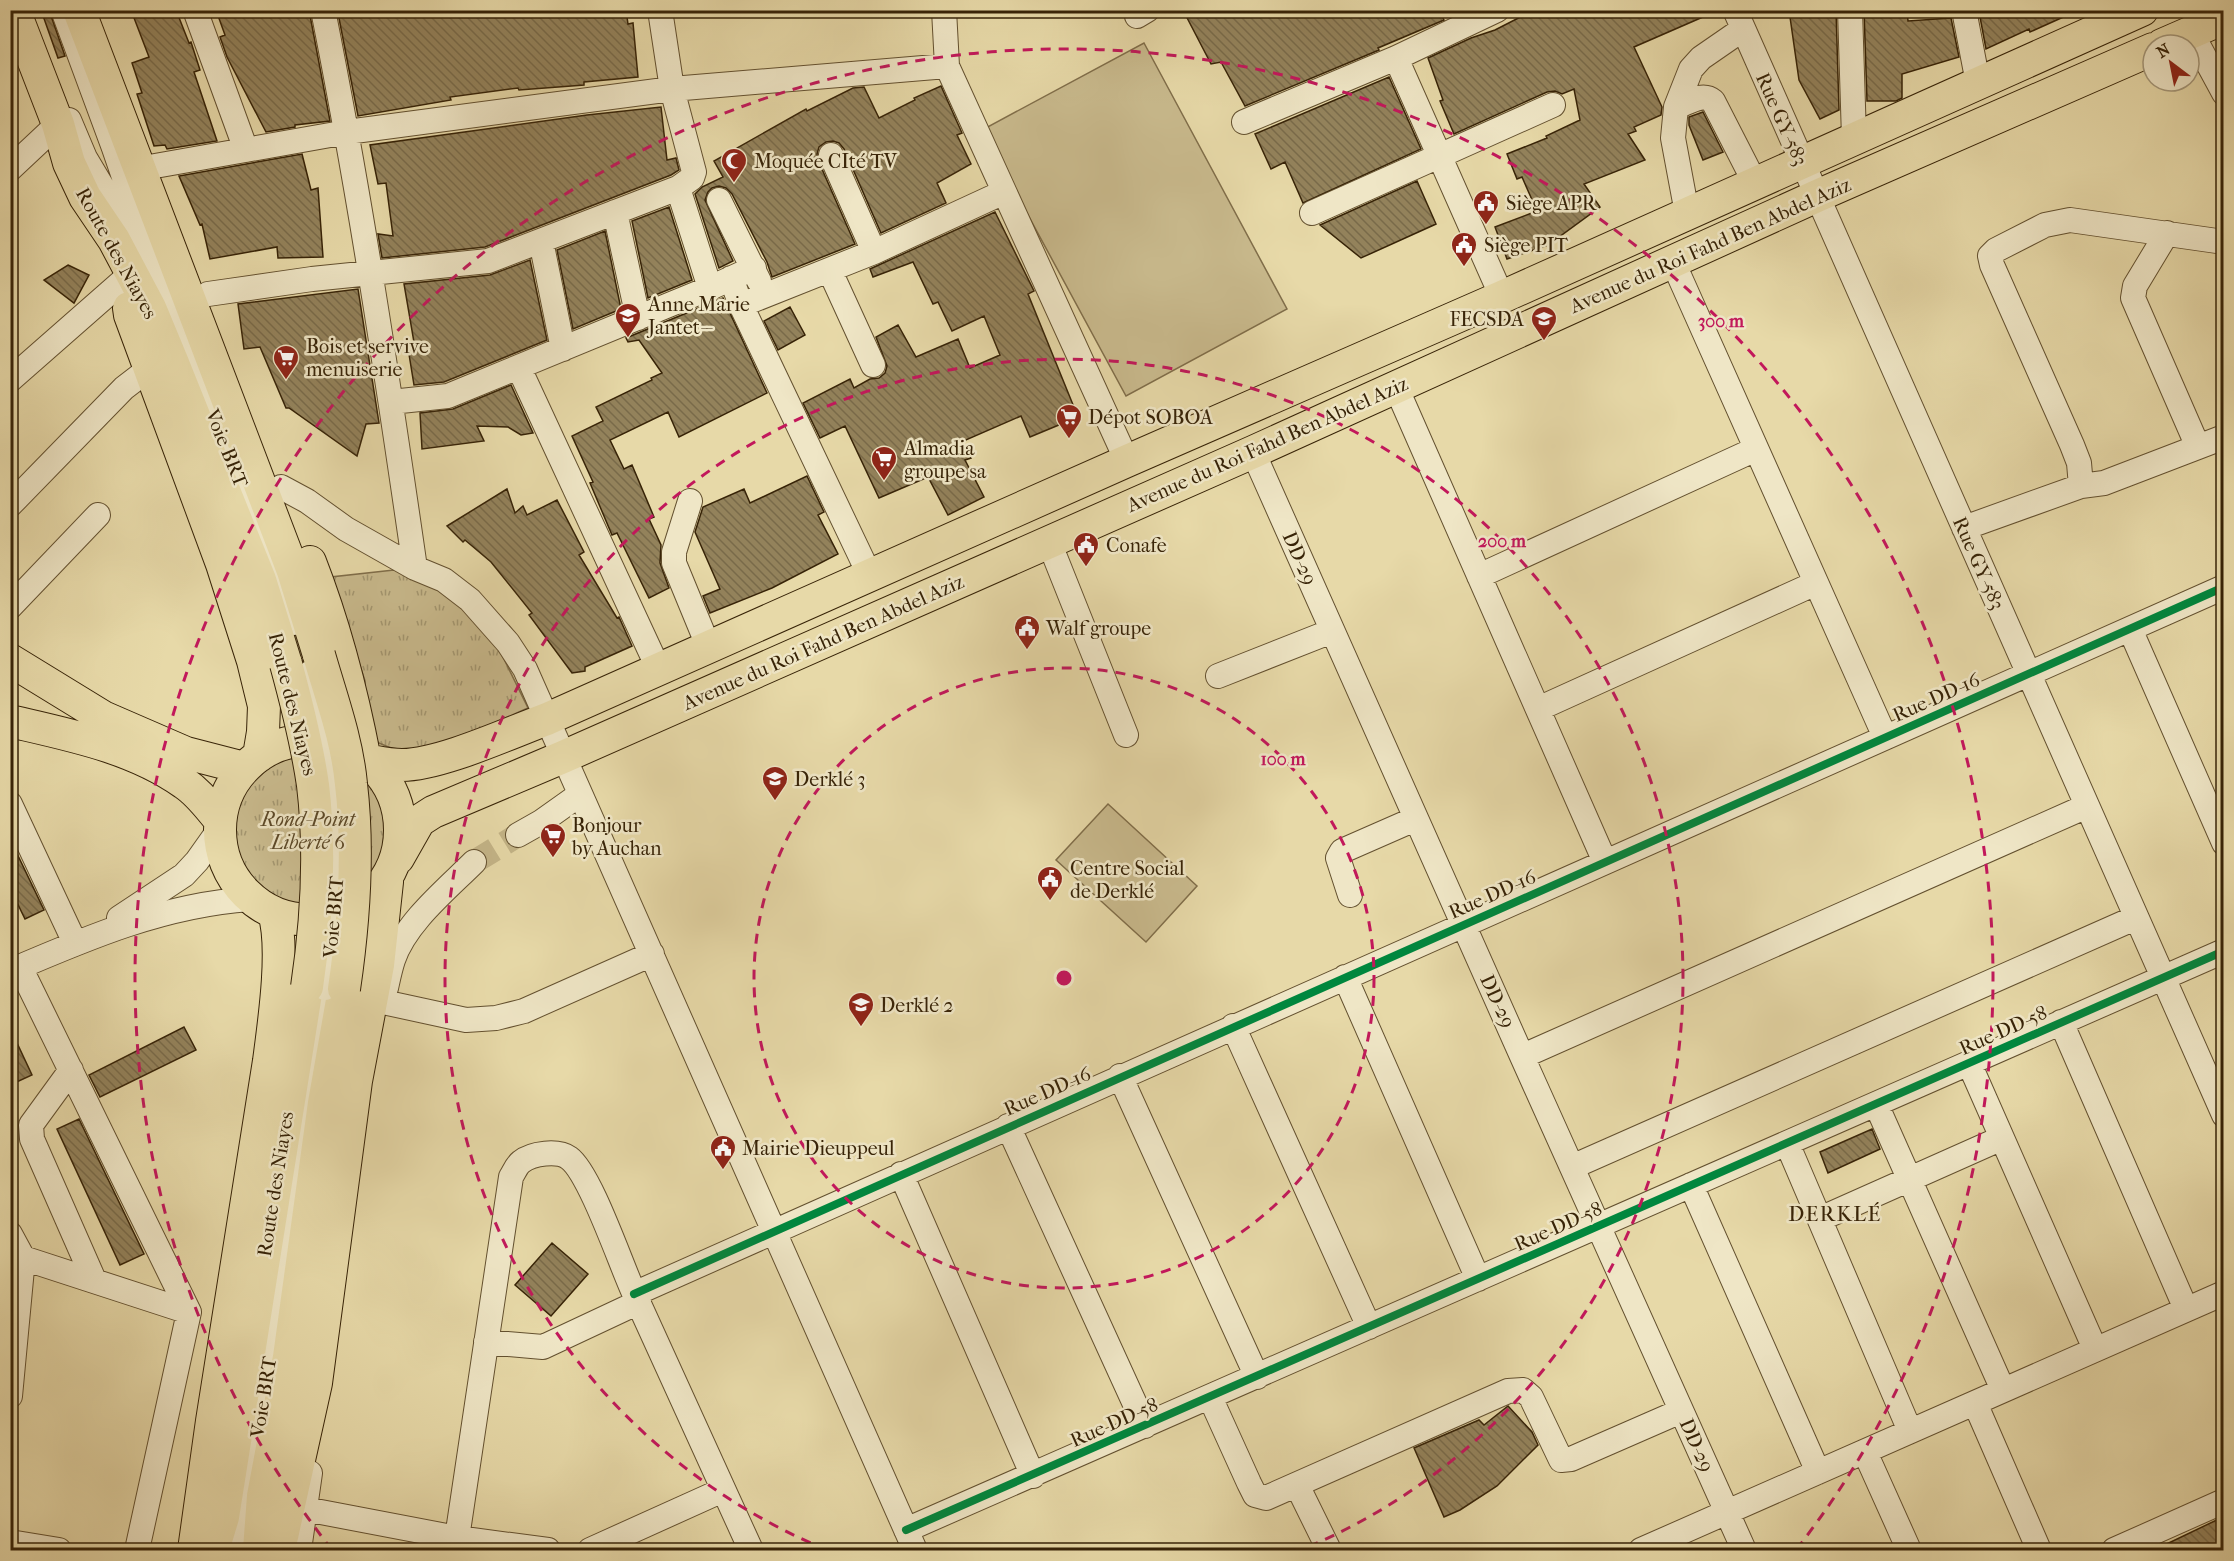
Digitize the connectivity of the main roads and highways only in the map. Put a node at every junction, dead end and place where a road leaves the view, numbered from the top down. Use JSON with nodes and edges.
{"nodes":[{"id":1,"x":14,"y":10,"type":"edge"},
{"id":2,"x":2142,"y":10,"type":"edge"},
{"id":3,"x":78,"y":11,"type":"edge"},
{"id":4,"x":2223,"y":18,"type":"edge"},
{"id":5,"x":2189,"y":33,"type":"edge"},
{"id":6,"x":2141,"y":54,"type":"edge"},
{"id":7,"x":162,"y":229,"type":"junction"},
{"id":8,"x":114,"y":240,"type":"junction"},
{"id":9,"x":10,"y":660,"type":"edge"},
{"id":10,"x":304,"y":660,"type":"junction"},
{"id":11,"x":10,"y":721,"type":"edge"},
{"id":12,"x":365,"y":760,"type":"junction"},
{"id":13,"x":251,"y":762,"type":"junction"},
{"id":14,"x":219,"y":825,"type":"junction"},
{"id":15,"x":393,"y":870,"type":"junction"},
{"id":16,"x":262,"y":906,"type":"junction"},
{"id":17,"x":326,"y":988,"type":"junction"},
{"id":18,"x":194,"y":1551,"type":"edge"},
{"id":19,"x":213,"y":1551,"type":"edge"},
{"id":20,"x":260,"y":1551,"type":"edge"},
{"id":21,"x":279,"y":1551,"type":"edge"}],
"edges":[{"from":1,"to":8,"type":"main road","name":"Route des Niayes"},
{"from":2,"to":12,"type":"main road","name":"Avenue du Roi Fahd Ben Abdel Aziz"},
{"from":3,"to":7,"type":"main road","name":"Route des Niayes"},
{"from":4,"to":5,"type":"main road"},
{"from":6,"to":15,"type":"main road","name":"Avenue du Roi Fahd Ben Abdel Aziz"},
{"from":7,"to":10,"type":"main road","name":"Route des Niayes"},
{"from":7,"to":12,"type":"main road"},
{"from":8,"to":10,"type":"main road","name":"Route des Niayes"},
{"from":8,"to":13,"type":"main road"},
{"from":9,"to":13,"type":"main road"},
{"from":10,"to":17,"type":"main road","name":"Route des Niayes","bridge":true},
{"from":11,"to":14,"type":"main road"},
{"from":12,"to":13,"type":"main road"},
{"from":12,"to":15,"type":"main road"},
{"from":13,"to":14,"type":"main road"},
{"from":14,"to":16,"type":"main road"},
{"from":15,"to":16,"type":"main road"},
{"from":15,"to":21,"type":"main road"},
{"from":16,"to":18,"type":"main road"},
{"from":17,"to":19,"type":"main road","name":"Route des Niayes"},
{"from":17,"to":20,"type":"main road","name":"Route des Niayes"}]}
